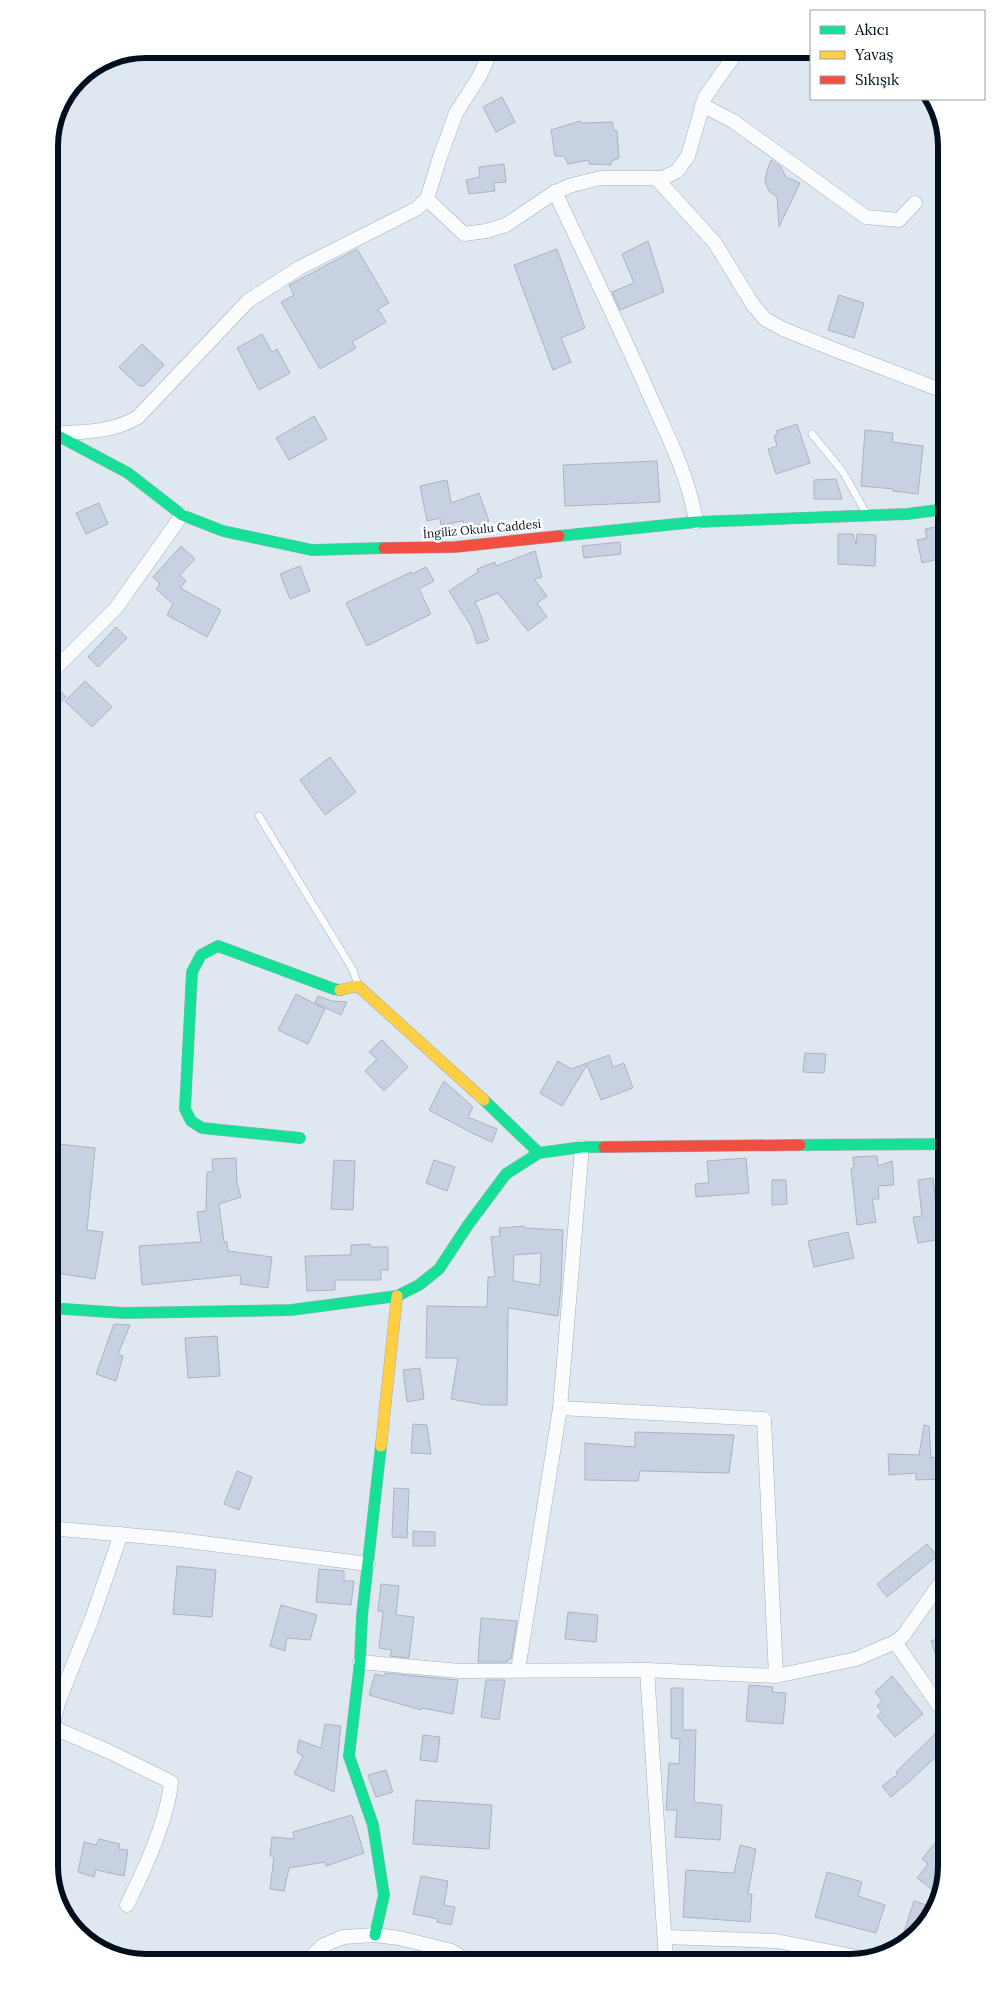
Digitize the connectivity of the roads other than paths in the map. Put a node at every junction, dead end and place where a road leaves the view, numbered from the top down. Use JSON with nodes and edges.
{"nodes":[{"id":1,"x":488,"y":58,"type":"edge"},
{"id":2,"x":733,"y":58,"type":"edge"},
{"id":3,"x":702,"y":105,"type":"junction"},
{"id":4,"x":656,"y":178,"type":"junction"},
{"id":5,"x":555,"y":192,"type":"junction"},
{"id":6,"x":427,"y":199,"type":"junction"},
{"id":7,"x":915,"y":203,"type":"dead end"},
{"id":8,"x":938,"y":389,"type":"edge"},
{"id":9,"x":58,"y":433,"type":"edge"},
{"id":10,"x":812,"y":434,"type":"dead end"},
{"id":11,"x":58,"y":436,"type":"edge"},
{"id":12,"x":938,"y":510,"type":"edge"},
{"id":13,"x":182,"y":515,"type":"junction"},
{"id":14,"x":867,"y":515,"type":"junction"},
{"id":15,"x":696,"y":522,"type":"junction"},
{"id":16,"x":58,"y":666,"type":"edge"},
{"id":17,"x":259,"y":816,"type":"dead end"},
{"id":18,"x":358,"y":986,"type":"junction"},
{"id":19,"x":300,"y":1138,"type":"dead end"},
{"id":20,"x":938,"y":1144,"type":"edge"},
{"id":21,"x":582,"y":1147,"type":"junction"},
{"id":22,"x":539,"y":1153,"type":"junction"},
{"id":23,"x":397,"y":1296,"type":"junction"},
{"id":24,"x":58,"y":1309,"type":"edge"},
{"id":25,"x":560,"y":1408,"type":"junction"},
{"id":26,"x":58,"y":1529,"type":"edge"},
{"id":27,"x":121,"y":1534,"type":"junction"},
{"id":28,"x":368,"y":1564,"type":"junction"},
{"id":29,"x":938,"y":1586,"type":"edge"},
{"id":30,"x":895,"y":1642,"type":"junction"},
{"id":31,"x":360,"y":1662,"type":"junction"},
{"id":32,"x":518,"y":1670,"type":"junction"},
{"id":33,"x":647,"y":1670,"type":"junction"},
{"id":34,"x":776,"y":1676,"type":"junction"},
{"id":35,"x":58,"y":1704,"type":"edge"},
{"id":36,"x":938,"y":1704,"type":"edge"},
{"id":37,"x":58,"y":1730,"type":"edge"},
{"id":38,"x":127,"y":1905,"type":"dead end"},
{"id":39,"x":375,"y":1935,"type":"junction"},
{"id":40,"x":666,"y":1937,"type":"junction"},
{"id":41,"x":315,"y":1953,"type":"edge"},
{"id":42,"x":456,"y":1953,"type":"edge"},
{"id":43,"x":666,"y":1954,"type":"edge"},
{"id":44,"x":842,"y":1954,"type":"edge"}],
"edges":[{"from":1,"to":6,"type":"street"},
{"from":2,"to":3,"type":"street"},
{"from":3,"to":4,"type":"street"},
{"from":3,"to":7,"type":"street"},
{"from":4,"to":5,"type":"street"},
{"from":4,"to":8,"type":"street"},
{"from":5,"to":6,"type":"street"},
{"from":5,"to":15,"type":"street"},
{"from":6,"to":9,"type":"street"},
{"from":10,"to":14,"type":"lane"},
{"from":11,"to":13,"type":"street","name":"İngiliz Okulu Caddesi"},
{"from":12,"to":14,"type":"street","name":"İngiliz Okulu Caddesi"},
{"from":13,"to":15,"type":"street","name":"İngiliz Okulu Caddesi"},
{"from":13,"to":16,"type":"street"},
{"from":14,"to":15,"type":"street","name":"İngiliz Okulu Caddesi"},
{"from":17,"to":18,"type":"lane"},
{"from":18,"to":19,"type":"street"},
{"from":18,"to":22,"type":"street"},
{"from":20,"to":21,"type":"street"},
{"from":21,"to":22,"type":"street"},
{"from":21,"to":25,"type":"street"},
{"from":22,"to":23,"type":"street"},
{"from":23,"to":24,"type":"street"},
{"from":23,"to":28,"type":"street"},
{"from":25,"to":32,"type":"street"},
{"from":25,"to":34,"type":"street"},
{"from":26,"to":27,"type":"street"},
{"from":27,"to":28,"type":"street"},
{"from":27,"to":35,"type":"street"},
{"from":28,"to":31,"type":"street"},
{"from":29,"to":30,"type":"street"},
{"from":30,"to":34,"type":"street"},
{"from":30,"to":36,"type":"street"},
{"from":31,"to":32,"type":"street"},
{"from":31,"to":39,"type":"street"},
{"from":32,"to":33,"type":"street"},
{"from":33,"to":34,"type":"street"},
{"from":33,"to":40,"type":"street"},
{"from":37,"to":38,"type":"street"},
{"from":39,"to":41,"type":"street"},
{"from":39,"to":42,"type":"street"},
{"from":40,"to":43,"type":"street"},
{"from":40,"to":44,"type":"street"}]}
